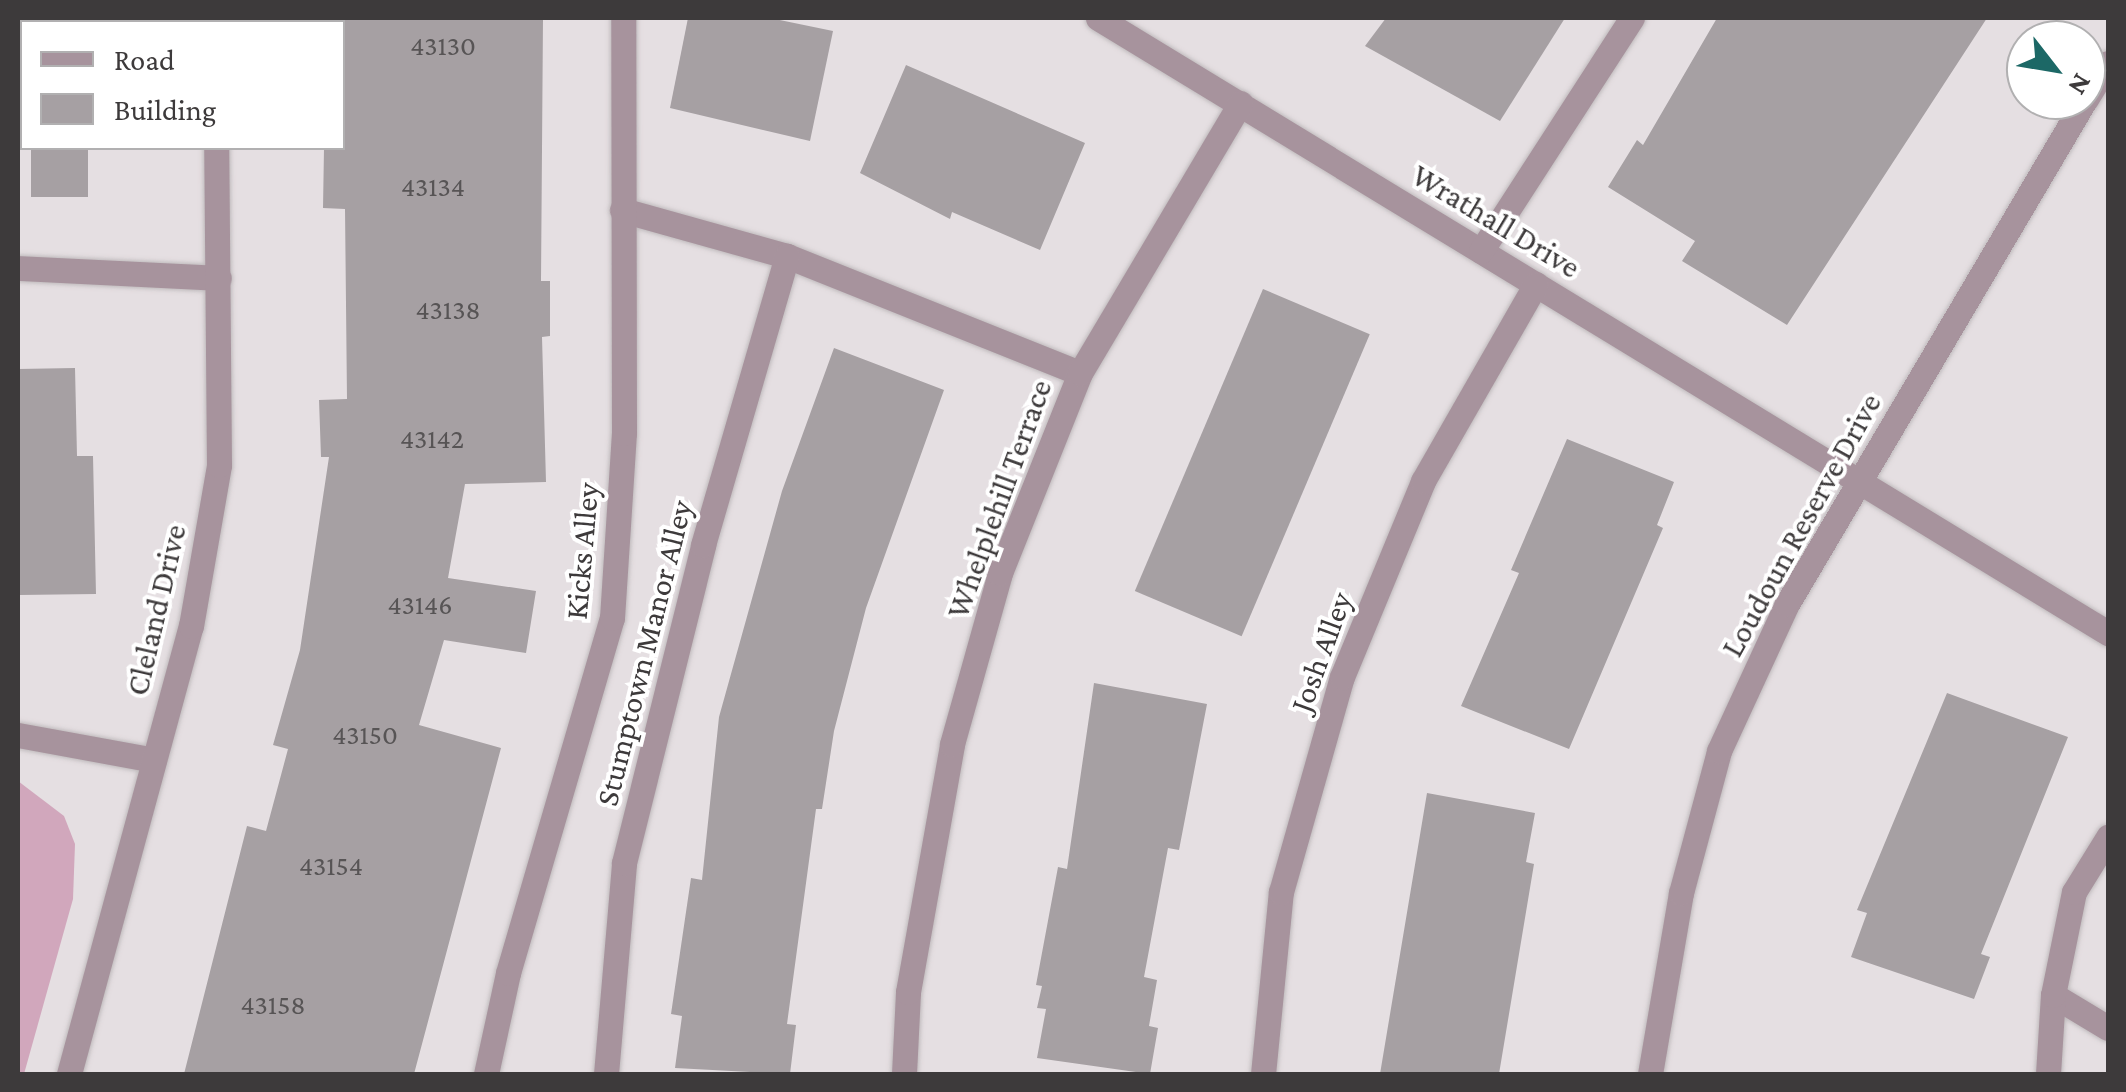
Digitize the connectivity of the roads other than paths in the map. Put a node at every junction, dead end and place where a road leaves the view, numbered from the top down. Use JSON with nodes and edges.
{"nodes":[{"id":1,"x":622,"y":18,"type":"edge"},
{"id":2,"x":1098,"y":18,"type":"edge"},
{"id":3,"x":1632,"y":18,"type":"edge"},
{"id":4,"x":1240,"y":103,"type":"junction"},
{"id":5,"x":2074,"y":120,"type":"edge"},
{"id":6,"x":216,"y":150,"type":"edge"},
{"id":7,"x":622,"y":210,"type":"junction"},
{"id":8,"x":1481,"y":251,"type":"junction"},
{"id":9,"x":786,"y":256,"type":"junction"},
{"id":10,"x":18,"y":268,"type":"edge"},
{"id":11,"x":219,"y":278,"type":"junction"},
{"id":12,"x":1536,"y":284,"type":"junction"},
{"id":13,"x":1080,"y":373,"type":"junction"},
{"id":14,"x":1859,"y":482,"type":"junction"},
{"id":15,"x":2108,"y":634,"type":"edge"},
{"id":16,"x":18,"y":735,"type":"edge"},
{"id":17,"x":154,"y":760,"type":"junction"},
{"id":18,"x":2108,"y":837,"type":"edge"},
{"id":19,"x":2053,"y":994,"type":"junction"},
{"id":20,"x":2108,"y":1028,"type":"edge"},
{"id":21,"x":69,"y":1074,"type":"edge"},
{"id":22,"x":486,"y":1074,"type":"edge"},
{"id":23,"x":606,"y":1074,"type":"edge"},
{"id":24,"x":904,"y":1074,"type":"edge"},
{"id":25,"x":1263,"y":1074,"type":"edge"},
{"id":26,"x":1650,"y":1074,"type":"edge"},
{"id":27,"x":2048,"y":1074,"type":"edge"}],
"edges":[{"from":1,"to":7,"type":"street","name":"Kicks Alley"},
{"from":2,"to":4,"type":"street","name":"Wrathall Drive"},
{"from":3,"to":8,"type":"street"},
{"from":4,"to":8,"type":"street","name":"Wrathall Drive"},
{"from":4,"to":13,"type":"street","name":"Whelplehill Terrace"},
{"from":5,"to":14,"type":"street","name":"Loudoun Reserve Drive"},
{"from":6,"to":11,"type":"street","name":"Cleland Drive"},
{"from":7,"to":9,"type":"street"},
{"from":7,"to":22,"type":"street","name":"Kicks Alley"},
{"from":8,"to":12,"type":"street","name":"Wrathall Drive"},
{"from":9,"to":13,"type":"street"},
{"from":9,"to":23,"type":"street","name":"Stumptown Manor Alley"},
{"from":10,"to":11,"type":"street"},
{"from":11,"to":17,"type":"street","name":"Cleland Drive"},
{"from":12,"to":14,"type":"street","name":"Wrathall Drive"},
{"from":12,"to":25,"type":"street","name":"Josh Alley"},
{"from":13,"to":24,"type":"street","name":"Whelplehill Terrace"},
{"from":14,"to":15,"type":"street","name":"Wrathall Drive"},
{"from":14,"to":26,"type":"street","name":"Loudoun Reserve Drive"},
{"from":16,"to":17,"type":"street"},
{"from":17,"to":21,"type":"street","name":"Cleland Drive"},
{"from":18,"to":19,"type":"street"},
{"from":19,"to":20,"type":"street"},
{"from":19,"to":27,"type":"street"}]}
